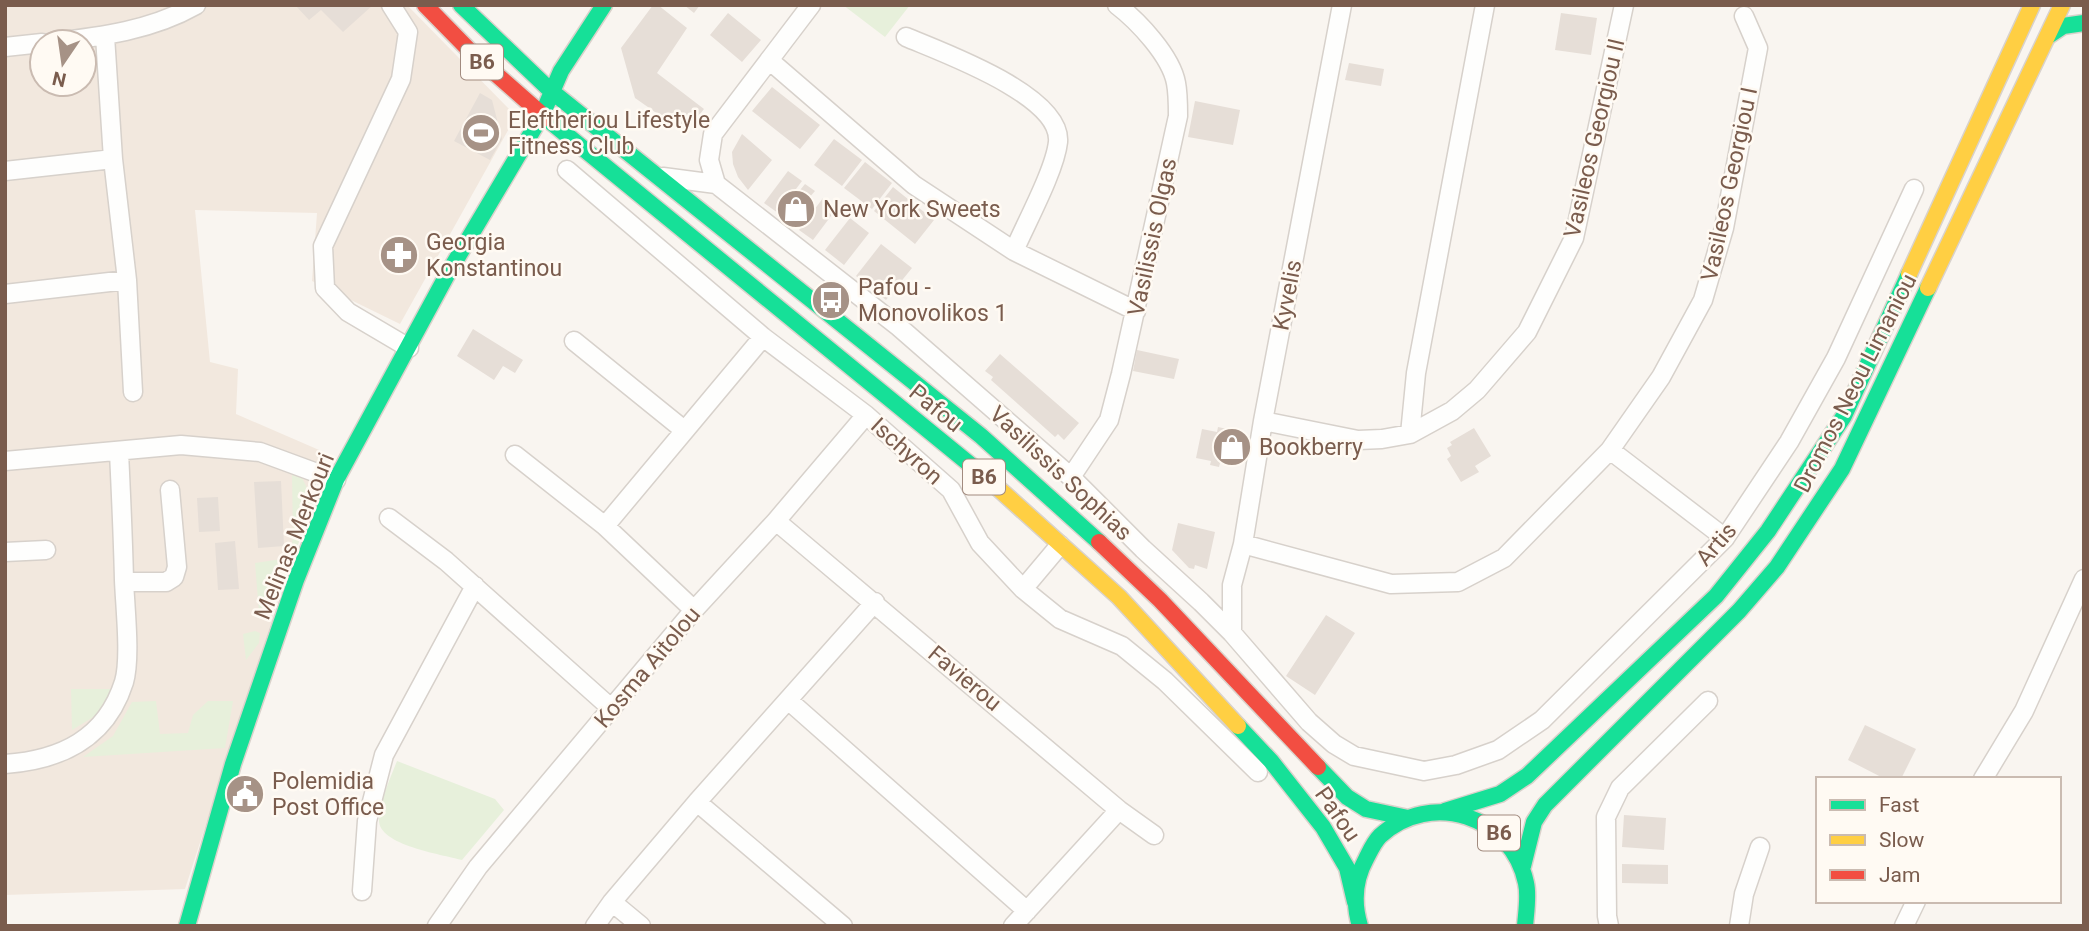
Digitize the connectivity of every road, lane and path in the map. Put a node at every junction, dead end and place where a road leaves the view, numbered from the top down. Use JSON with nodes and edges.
{"nodes":[{"id":1,"x":196,"y":5,"type":"edge"},
{"id":2,"x":391,"y":5,"type":"edge"},
{"id":3,"x":425,"y":5,"type":"edge"},
{"id":4,"x":461,"y":5,"type":"edge"},
{"id":5,"x":604,"y":5,"type":"edge"},
{"id":6,"x":811,"y":5,"type":"edge"},
{"id":7,"x":1116,"y":5,"type":"edge"},
{"id":8,"x":1342,"y":5,"type":"edge"},
{"id":9,"x":1485,"y":5,"type":"edge"},
{"id":10,"x":1624,"y":5,"type":"edge"},
{"id":11,"x":2032,"y":5,"type":"edge"},
{"id":12,"x":2062,"y":5,"type":"edge"},
{"id":13,"x":1744,"y":16,"type":"dead end"},
{"id":14,"x":2084,"y":23,"type":"edge"},
{"id":15,"x":106,"y":36,"type":"junction"},
{"id":16,"x":2048,"y":36,"type":"junction"},
{"id":17,"x":98,"y":37,"type":"edge"},
{"id":18,"x":906,"y":37,"type":"dead end"},
{"id":19,"x":28,"y":45,"type":"edge"},
{"id":20,"x":5,"y":47,"type":"edge"},
{"id":21,"x":769,"y":60,"type":"junction"},
{"id":22,"x":550,"y":90,"type":"junction"},
{"id":23,"x":542,"y":115,"type":"junction"},
{"id":24,"x":113,"y":159,"type":"junction"},
{"id":25,"x":567,"y":170,"type":"dead end"},
{"id":26,"x":5,"y":171,"type":"edge"},
{"id":27,"x":658,"y":177,"type":"junction"},
{"id":28,"x":716,"y":184,"type":"junction"},
{"id":29,"x":1914,"y":189,"type":"dead end"},
{"id":30,"x":1014,"y":251,"type":"junction"},
{"id":31,"x":127,"y":280,"type":"junction"},
{"id":32,"x":5,"y":293,"type":"edge"},
{"id":33,"x":1136,"y":311,"type":"junction"},
{"id":34,"x":763,"y":337,"type":"junction"},
{"id":35,"x":574,"y":341,"type":"dead end"},
{"id":36,"x":409,"y":348,"type":"junction"},
{"id":37,"x":133,"y":392,"type":"dead end"},
{"id":38,"x":866,"y":415,"type":"junction"},
{"id":39,"x":1263,"y":421,"type":"junction"},
{"id":40,"x":684,"y":430,"type":"junction"},
{"id":41,"x":1410,"y":434,"type":"junction"},
{"id":42,"x":1610,"y":450,"type":"junction"},
{"id":43,"x":119,"y":452,"type":"junction"},
{"id":44,"x":515,"y":455,"type":"dead end"},
{"id":45,"x":5,"y":461,"type":"edge"},
{"id":46,"x":1071,"y":477,"type":"junction"},
{"id":47,"x":336,"y":480,"type":"junction"},
{"id":48,"x":170,"y":490,"type":"dead end"},
{"id":49,"x":389,"y":518,"type":"dead end"},
{"id":50,"x":776,"y":521,"type":"junction"},
{"id":51,"x":605,"y":526,"type":"junction"},
{"id":52,"x":1725,"y":538,"type":"junction"},
{"id":53,"x":1243,"y":544,"type":"junction"},
{"id":54,"x":1060,"y":545,"type":"junction"},
{"id":55,"x":46,"y":550,"type":"dead end"},
{"id":56,"x":5,"y":552,"type":"edge"},
{"id":57,"x":2084,"y":579,"type":"edge"},
{"id":58,"x":124,"y":582,"type":"junction"},
{"id":59,"x":1232,"y":585,"type":"junction"},
{"id":60,"x":475,"y":586,"type":"junction"},
{"id":61,"x":1023,"y":589,"type":"junction"},
{"id":62,"x":875,"y":602,"type":"junction"},
{"id":63,"x":1202,"y":602,"type":"junction"},
{"id":64,"x":694,"y":610,"type":"junction"},
{"id":65,"x":1232,"y":633,"type":"junction"},
{"id":66,"x":1256,"y":663,"type":"junction"},
{"id":67,"x":1254,"y":698,"type":"junction"},
{"id":68,"x":788,"y":701,"type":"junction"},
{"id":69,"x":1708,"y":701,"type":"dead end"},
{"id":70,"x":612,"y":709,"type":"junction"},
{"id":71,"x":5,"y":764,"type":"edge"},
{"id":72,"x":1395,"y":766,"type":"joint"},
{"id":73,"x":1258,"y":772,"type":"dead end"},
{"id":74,"x":1984,"y":777,"type":"edge"},
{"id":75,"x":697,"y":802,"type":"junction"},
{"id":76,"x":1119,"y":810,"type":"junction"},
{"id":77,"x":1445,"y":811,"type":"junction"},
{"id":78,"x":1408,"y":818,"type":"junction"},
{"id":79,"x":1154,"y":835,"type":"dead end"},
{"id":80,"x":1760,"y":847,"type":"dead end"},
{"id":81,"x":1524,"y":866,"type":"junction"},
{"id":82,"x":362,"y":891,"type":"dead end"},
{"id":83,"x":1529,"y":894,"type":"junction"},
{"id":84,"x":612,"y":902,"type":"junction"},
{"id":85,"x":1355,"y":902,"type":"junction"},
{"id":86,"x":1915,"y":903,"type":"edge"},
{"id":87,"x":1027,"y":911,"type":"junction"},
{"id":88,"x":1359,"y":924,"type":"edge"},
{"id":89,"x":187,"y":926,"type":"edge"},
{"id":90,"x":437,"y":926,"type":"edge"},
{"id":91,"x":595,"y":926,"type":"edge"},
{"id":92,"x":641,"y":926,"type":"edge"},
{"id":93,"x":843,"y":926,"type":"edge"},
{"id":94,"x":1013,"y":926,"type":"edge"},
{"id":95,"x":1525,"y":926,"type":"edge"},
{"id":96,"x":1542,"y":926,"type":"edge"},
{"id":97,"x":1609,"y":926,"type":"edge"},
{"id":98,"x":1739,"y":926,"type":"edge"},
{"id":99,"x":1903,"y":926,"type":"edge"}],
"edges":[{"from":1,"to":15,"type":"street"},
{"from":2,"to":36,"type":"street"},
{"from":3,"to":23,"type":"main road","name":"Pafou","number":"B6"},
{"from":4,"to":22,"type":"main road","name":"Pafou","number":"B6"},
{"from":5,"to":22,"type":"main road","name":"Melinas Merkouri"},
{"from":6,"to":21,"type":"street"},
{"from":7,"to":33,"type":"street","name":"Vasilissis Olgas"},
{"from":8,"to":39,"type":"street","name":"Kyvelis"},
{"from":9,"to":41,"type":"street"},
{"from":10,"to":41,"type":"street","name":"Vasileos Georgiou II"},
{"from":11,"to":77,"type":"main road","name":"Dromos Neou Limaniou"},
{"from":12,"to":16,"type":"main road","name":"Dromos Neou Limaniou"},
{"from":13,"to":42,"type":"street","name":"Vasileos Georgiou I"},
{"from":14,"to":16,"type":"main road"},
{"from":15,"to":17,"type":"street"},
{"from":15,"to":24,"type":"street"},
{"from":16,"to":81,"type":"main road","name":"Dromos Neou Limaniou"},
{"from":18,"to":30,"type":"street"},
{"from":19,"to":20,"type":"street"},
{"from":21,"to":28,"type":"street"},
{"from":21,"to":30,"type":"street"},
{"from":22,"to":23,"type":"main road","name":"Melinas Merkouri"},
{"from":22,"to":27,"type":"main road","name":"Pafou","number":"B6"},
{"from":23,"to":36,"type":"main road","name":"Melinas Merkouri"},
{"from":23,"to":54,"type":"main road","name":"Pafou","number":"B6"},
{"from":24,"to":26,"type":"street"},
{"from":24,"to":31,"type":"street"},
{"from":25,"to":34,"type":"street","name":"Ischyron"},
{"from":27,"to":28,"type":"street"},
{"from":27,"to":67,"type":"main road","name":"Pafou","number":"B6"},
{"from":28,"to":46,"type":"street","name":"Vasilissis Sophias"},
{"from":29,"to":52,"type":"street","name":"Artis"},
{"from":30,"to":33,"type":"street"},
{"from":31,"to":32,"type":"street"},
{"from":31,"to":37,"type":"street"},
{"from":33,"to":46,"type":"street","name":"Vasilissis Olgas"},
{"from":34,"to":38,"type":"street","name":"Ischyron"},
{"from":34,"to":40,"type":"street"},
{"from":35,"to":40,"type":"street"},
{"from":36,"to":47,"type":"main road","name":"Melinas Merkouri"},
{"from":38,"to":50,"type":"street","name":"Kosma Aitolou"},
{"from":38,"to":61,"type":"street","name":"Ischyron"},
{"from":39,"to":41,"type":"street","name":"Vasileos Georgiou II"},
{"from":39,"to":53,"type":"street","name":"Kyvelis"},
{"from":40,"to":51,"type":"street"},
{"from":42,"to":52,"type":"street"},
{"from":42,"to":53,"type":"street","name":"Vasileos Georgiou I"},
{"from":43,"to":45,"type":"street"},
{"from":43,"to":47,"type":"street"},
{"from":43,"to":58,"type":"street"},
{"from":44,"to":51,"type":"street"},
{"from":46,"to":63,"type":"street","name":"Vasilissis Sophias"},
{"from":47,"to":89,"type":"main road","name":"Melinas Merkouri"},
{"from":48,"to":58,"type":"street"},
{"from":49,"to":60,"type":"street"},
{"from":50,"to":62,"type":"street","name":"Favierou"},
{"from":50,"to":64,"type":"street","name":"Kosma Aitolou"},
{"from":51,"to":64,"type":"street"},
{"from":52,"to":72,"type":"street","name":"Artis"},
{"from":53,"to":59,"type":"street","name":"Kyvelis"},
{"from":54,"to":61,"type":"street"},
{"from":54,"to":85,"type":"main road","name":"Pafou","number":"B6"},
{"from":55,"to":56,"type":"street"},
{"from":57,"to":74,"type":"street"},
{"from":58,"to":71,"type":"street"},
{"from":59,"to":63,"type":"street"},
{"from":59,"to":65,"type":"street","name":"Kyvelis"},
{"from":60,"to":70,"type":"street"},
{"from":60,"to":82,"type":"street"},
{"from":61,"to":73,"type":"street","name":"Ischyron"},
{"from":62,"to":68,"type":"street"},
{"from":62,"to":76,"type":"street","name":"Favierou"},
{"from":63,"to":65,"type":"street","name":"Vasilissis Sophias"},
{"from":64,"to":70,"type":"street","name":"Kosma Aitolou"},
{"from":65,"to":66,"type":"street","name":"Vasilissis Sophias"},
{"from":66,"to":67,"type":"street"},
{"from":66,"to":72,"type":"street","name":"Vasilissis Sophias"},
{"from":67,"to":78,"type":"main road","name":"Pafou","number":"B6"},
{"from":68,"to":75,"type":"street"},
{"from":68,"to":87,"type":"street"},
{"from":69,"to":97,"type":"street"},
{"from":70,"to":90,"type":"street","name":"Kosma Aitolou"},
{"from":75,"to":84,"type":"street"},
{"from":75,"to":93,"type":"street"},
{"from":76,"to":79,"type":"street","name":"Favierou"},
{"from":76,"to":87,"type":"street"},
{"from":77,"to":78,"type":"main road","number":"B6"},
{"from":77,"to":81,"type":"main road","number":"B6"},
{"from":78,"to":85,"type":"main road","number":"B6"},
{"from":80,"to":98,"type":"street"},
{"from":81,"to":83,"type":"main road","number":"B6"},
{"from":83,"to":95,"type":"main road","number":"B6"},
{"from":83,"to":96,"type":"main road","number":"B6"},
{"from":84,"to":91,"type":"street"},
{"from":84,"to":92,"type":"street"},
{"from":85,"to":88,"type":"main road","number":"B6"},
{"from":86,"to":99,"type":"street"},
{"from":87,"to":94,"type":"street"}]}
